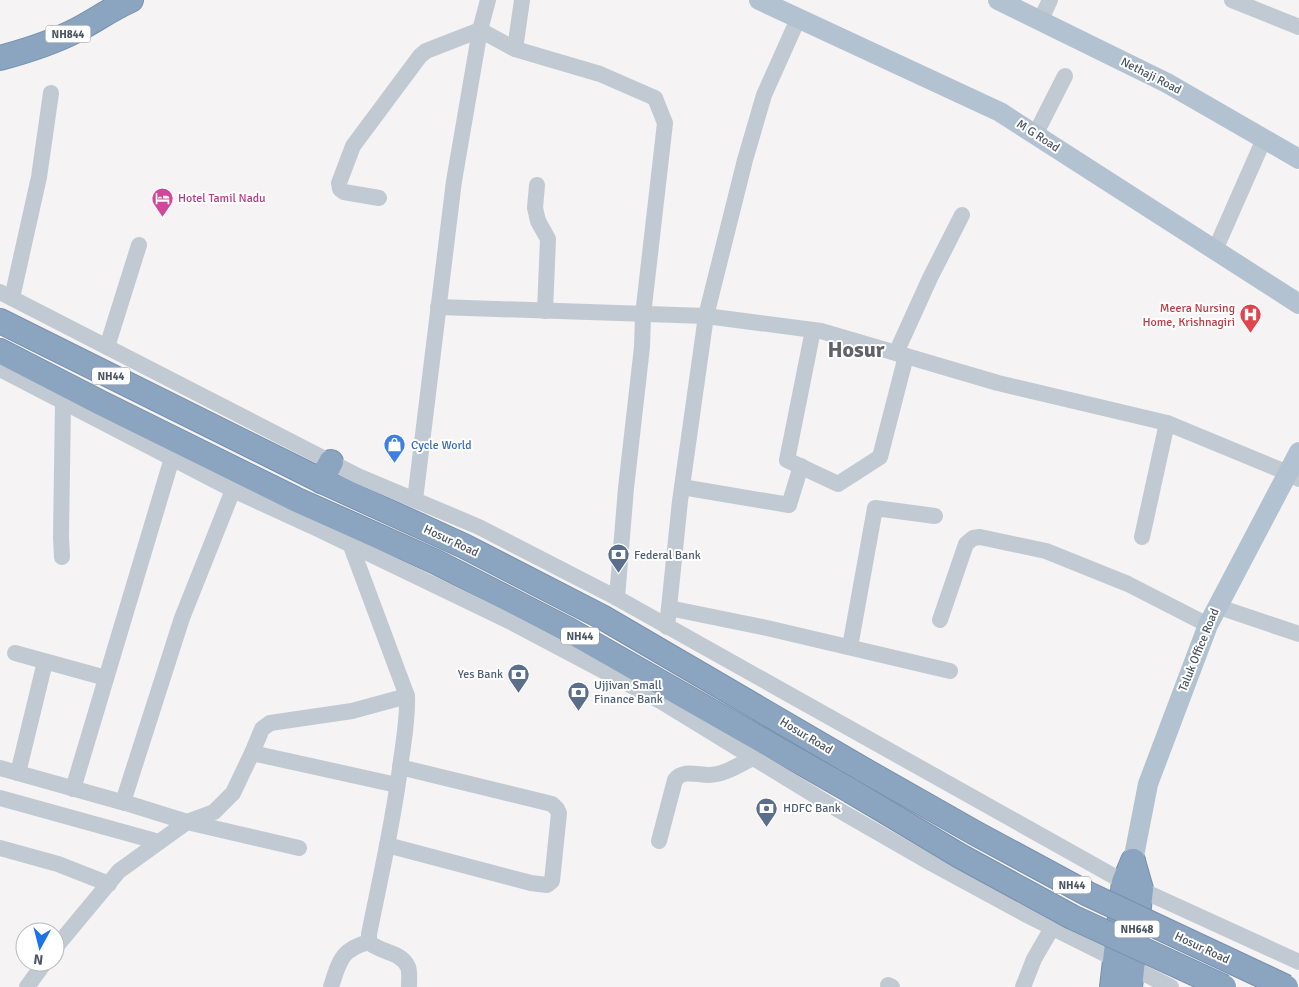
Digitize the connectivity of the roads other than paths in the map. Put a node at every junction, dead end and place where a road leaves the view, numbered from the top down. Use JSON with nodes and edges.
{"nodes":[{"id":1,"x":488,"y":0,"type":"edge"},
{"id":2,"x":522,"y":0,"type":"edge"},
{"id":3,"x":759,"y":0,"type":"edge"},
{"id":4,"x":998,"y":0,"type":"edge"},
{"id":5,"x":1050,"y":0,"type":"edge"},
{"id":6,"x":1232,"y":0,"type":"edge"},
{"id":7,"x":114,"y":3,"type":"edge"},
{"id":8,"x":798,"y":19,"type":"junction"},
{"id":9,"x":1040,"y":21,"type":"junction"},
{"id":10,"x":1299,"y":28,"type":"edge"},
{"id":11,"x":480,"y":30,"type":"junction"},
{"id":12,"x":515,"y":49,"type":"junction"},
{"id":13,"x":0,"y":58,"type":"edge"},
{"id":14,"x":1065,"y":76,"type":"dead end"},
{"id":15,"x":51,"y":93,"type":"dead end"},
{"id":16,"x":1035,"y":135,"type":"junction"},
{"id":17,"x":1264,"y":139,"type":"junction"},
{"id":18,"x":1299,"y":159,"type":"edge"},
{"id":19,"x":537,"y":185,"type":"dead end"},
{"id":20,"x":379,"y":198,"type":"dead end"},
{"id":21,"x":962,"y":215,"type":"dead end"},
{"id":22,"x":139,"y":245,"type":"dead end"},
{"id":23,"x":1215,"y":250,"type":"junction"},
{"id":24,"x":6,"y":295,"type":"edge"},
{"id":25,"x":1299,"y":304,"type":"edge"},
{"id":26,"x":438,"y":307,"type":"junction"},
{"id":27,"x":545,"y":311,"type":"junction"},
{"id":28,"x":643,"y":314,"type":"junction"},
{"id":29,"x":706,"y":316,"type":"junction"},
{"id":30,"x":0,"y":321,"type":"edge"},
{"id":31,"x":813,"y":330,"type":"junction"},
{"id":32,"x":107,"y":347,"type":"junction"},
{"id":33,"x":0,"y":351,"type":"edge"},
{"id":34,"x":901,"y":354,"type":"junction"},
{"id":35,"x":0,"y":369,"type":"edge"},
{"id":36,"x":63,"y":402,"type":"junction"},
{"id":37,"x":1167,"y":423,"type":"junction"},
{"id":38,"x":1299,"y":452,"type":"edge"},
{"id":39,"x":172,"y":458,"type":"junction"},
{"id":40,"x":801,"y":466,"type":"junction"},
{"id":41,"x":326,"y":476,"type":"junction"},
{"id":42,"x":1293,"y":476,"type":"edge"},
{"id":43,"x":682,"y":487,"type":"junction"},
{"id":44,"x":233,"y":490,"type":"junction"},
{"id":45,"x":415,"y":500,"type":"junction"},
{"id":46,"x":294,"y":505,"type":"junction"},
{"id":47,"x":935,"y":516,"type":"dead end"},
{"id":48,"x":1142,"y":537,"type":"dead end"},
{"id":49,"x":351,"y":546,"type":"junction"},
{"id":50,"x":62,"y":557,"type":"dead end"},
{"id":51,"x":617,"y":598,"type":"junction"},
{"id":52,"x":1216,"y":606,"type":"junction"},
{"id":53,"x":669,"y":608,"type":"junction"},
{"id":54,"x":940,"y":620,"type":"dead end"},
{"id":55,"x":1208,"y":625,"type":"junction"},
{"id":56,"x":667,"y":626,"type":"junction"},
{"id":57,"x":1299,"y":634,"type":"edge"},
{"id":58,"x":850,"y":647,"type":"junction"},
{"id":59,"x":14,"y":653,"type":"dead end"},
{"id":60,"x":46,"y":662,"type":"junction"},
{"id":61,"x":950,"y":671,"type":"dead end"},
{"id":62,"x":106,"y":678,"type":"junction"},
{"id":63,"x":407,"y":696,"type":"junction"},
{"id":64,"x":252,"y":753,"type":"junction"},
{"id":65,"x":754,"y":758,"type":"junction"},
{"id":66,"x":400,"y":767,"type":"junction"},
{"id":67,"x":0,"y":768,"type":"edge"},
{"id":68,"x":18,"y":773,"type":"junction"},
{"id":69,"x":397,"y":786,"type":"junction"},
{"id":70,"x":73,"y":789,"type":"junction"},
{"id":71,"x":0,"y":798,"type":"edge"},
{"id":72,"x":125,"y":803,"type":"junction"},
{"id":73,"x":187,"y":822,"type":"junction"},
{"id":74,"x":659,"y":841,"type":"dead end"},
{"id":75,"x":159,"y":842,"type":"junction"},
{"id":76,"x":387,"y":845,"type":"junction"},
{"id":77,"x":0,"y":848,"type":"edge"},
{"id":78,"x":299,"y":848,"type":"dead end"},
{"id":79,"x":1133,"y":878,"type":"junction"},
{"id":80,"x":109,"y":884,"type":"junction"},
{"id":81,"x":1052,"y":928,"type":"junction"},
{"id":82,"x":65,"y":936,"type":"edge"},
{"id":83,"x":368,"y":942,"type":"junction"},
{"id":84,"x":1299,"y":962,"type":"edge"},
{"id":85,"x":38,"y":972,"type":"edge"},
{"id":86,"x":1127,"y":972,"type":"edge"},
{"id":87,"x":27,"y":987,"type":"edge"},
{"id":88,"x":331,"y":987,"type":"edge"},
{"id":89,"x":409,"y":987,"type":"edge"},
{"id":90,"x":1023,"y":987,"type":"edge"},
{"id":91,"x":1112,"y":987,"type":"edge"},
{"id":92,"x":1171,"y":987,"type":"edge"},
{"id":93,"x":1224,"y":987,"type":"edge"},
{"id":94,"x":1286,"y":987,"type":"edge"}],
"edges":[{"from":1,"to":11,"type":"street"},
{"from":2,"to":12,"type":"street"},
{"from":3,"to":8,"type":"main road","name":"M G Road"},
{"from":4,"to":9,"type":"main road","name":"Nethaji Road"},
{"from":5,"to":9,"type":"street"},
{"from":6,"to":10,"type":"street"},
{"from":7,"to":13,"type":"highway","number":"NH844"},
{"from":8,"to":16,"type":"main road","name":"M G Road"},
{"from":8,"to":29,"type":"street"},
{"from":9,"to":17,"type":"main road","name":"Nethaji Road"},
{"from":11,"to":12,"type":"street"},
{"from":11,"to":20,"type":"street"},
{"from":11,"to":26,"type":"street"},
{"from":12,"to":28,"type":"street"},
{"from":14,"to":16,"type":"street"},
{"from":15,"to":24,"type":"street"},
{"from":16,"to":23,"type":"main road","name":"M G Road"},
{"from":17,"to":18,"type":"main road","name":"Nethaji Road"},
{"from":17,"to":23,"type":"street"},
{"from":19,"to":27,"type":"street"},
{"from":21,"to":34,"type":"street"},
{"from":22,"to":32,"type":"street"},
{"from":23,"to":25,"type":"main road","name":"M G Road"},
{"from":24,"to":32,"type":"street"},
{"from":26,"to":27,"type":"street"},
{"from":26,"to":45,"type":"street"},
{"from":27,"to":28,"type":"street"},
{"from":28,"to":29,"type":"street"},
{"from":28,"to":51,"type":"street"},
{"from":29,"to":31,"type":"street"},
{"from":29,"to":43,"type":"street"},
{"from":30,"to":41,"type":"highway","number":"NH44"},
{"from":31,"to":34,"type":"street"},
{"from":31,"to":40,"type":"street"},
{"from":32,"to":41,"type":"street"},
{"from":33,"to":46,"type":"highway","number":"NH44"},
{"from":34,"to":37,"type":"street"},
{"from":34,"to":40,"type":"street"},
{"from":35,"to":36,"type":"street"},
{"from":36,"to":39,"type":"street"},
{"from":36,"to":50,"type":"street"},
{"from":37,"to":42,"type":"street"},
{"from":37,"to":48,"type":"street"},
{"from":38,"to":42,"type":"main road","name":"Taluk Office Road"},
{"from":39,"to":44,"type":"street"},
{"from":39,"to":62,"type":"street"},
{"from":40,"to":43,"type":"street"},
{"from":41,"to":45,"type":"street"},
{"from":41,"to":94,"type":"highway","name":"Hosur Road","number":"NH44","bridge":true},
{"from":42,"to":52,"type":"main road","name":"Taluk Office Road"},
{"from":43,"to":53,"type":"street"},
{"from":44,"to":46,"type":"street"},
{"from":44,"to":72,"type":"street"},
{"from":45,"to":51,"type":"street"},
{"from":46,"to":49,"type":"street"},
{"from":46,"to":93,"type":"highway","name":"Hosur Road","number":"NH44","bridge":true},
{"from":47,"to":58,"type":"street"},
{"from":49,"to":63,"type":"street"},
{"from":49,"to":65,"type":"street"},
{"from":51,"to":56,"type":"street"},
{"from":52,"to":55,"type":"main road","name":"Taluk Office Road"},
{"from":52,"to":57,"type":"street"},
{"from":53,"to":56,"type":"street"},
{"from":53,"to":58,"type":"street"},
{"from":54,"to":55,"type":"street"},
{"from":55,"to":79,"type":"main road","name":"Taluk Office Road"},
{"from":56,"to":79,"type":"street"},
{"from":58,"to":61,"type":"street"},
{"from":59,"to":60,"type":"street"},
{"from":60,"to":62,"type":"street"},
{"from":60,"to":68,"type":"street"},
{"from":62,"to":70,"type":"street"},
{"from":63,"to":64,"type":"street"},
{"from":63,"to":66,"type":"street"},
{"from":64,"to":69,"type":"street"},
{"from":64,"to":73,"type":"street"},
{"from":65,"to":74,"type":"street"},
{"from":65,"to":81,"type":"street"},
{"from":66,"to":69,"type":"street"},
{"from":66,"to":76,"type":"street"},
{"from":67,"to":68,"type":"street"},
{"from":68,"to":70,"type":"street"},
{"from":69,"to":76,"type":"street"},
{"from":70,"to":72,"type":"street"},
{"from":71,"to":75,"type":"street"},
{"from":72,"to":73,"type":"street"},
{"from":73,"to":75,"type":"street"},
{"from":73,"to":78,"type":"street"},
{"from":75,"to":80,"type":"street"},
{"from":76,"to":83,"type":"street"},
{"from":77,"to":80,"type":"street"},
{"from":79,"to":84,"type":"street"},
{"from":79,"to":86,"type":"highway","number":"NH648"},
{"from":80,"to":82,"type":"street"},
{"from":81,"to":86,"type":"street"},
{"from":81,"to":90,"type":"street"},
{"from":83,"to":88,"type":"street"},
{"from":83,"to":89,"type":"street"},
{"from":85,"to":87,"type":"street"},
{"from":86,"to":91,"type":"highway","number":"NH648"},
{"from":86,"to":92,"type":"street"}]}
